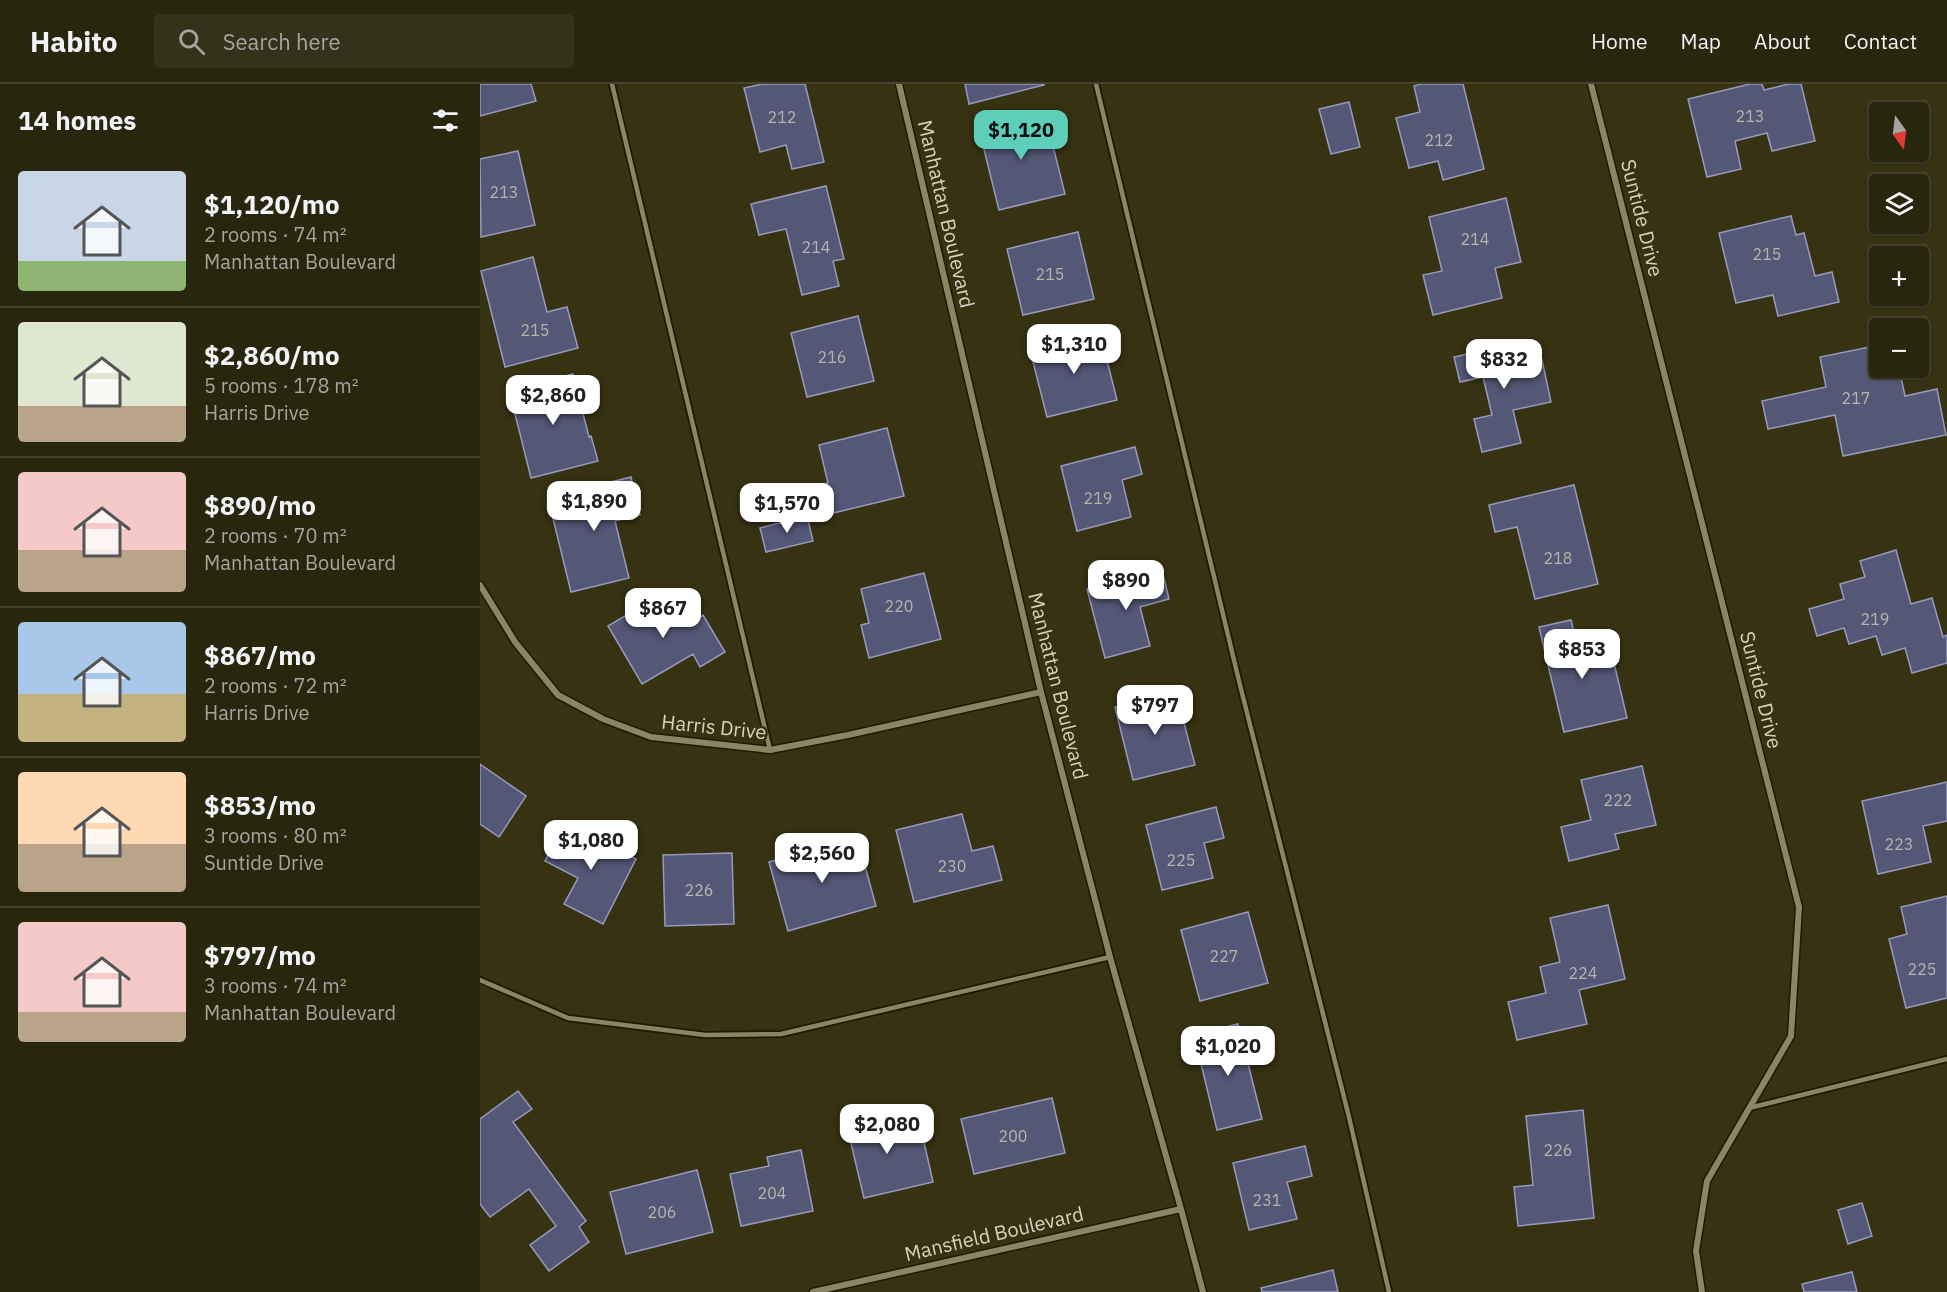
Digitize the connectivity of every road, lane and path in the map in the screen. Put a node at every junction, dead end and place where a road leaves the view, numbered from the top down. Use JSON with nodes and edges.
{"nodes":[{"id":1,"x":612,"y":84,"type":"edge"},
{"id":2,"x":899,"y":84,"type":"edge"},
{"id":3,"x":1096,"y":84,"type":"edge"},
{"id":4,"x":1591,"y":84,"type":"edge"},
{"id":5,"x":480,"y":585,"type":"edge"},
{"id":6,"x":1041,"y":692,"type":"junction"},
{"id":7,"x":770,"y":750,"type":"junction"},
{"id":8,"x":1110,"y":957,"type":"junction"},
{"id":9,"x":480,"y":980,"type":"edge"},
{"id":10,"x":1947,"y":1059,"type":"edge"},
{"id":11,"x":1749,"y":1108,"type":"junction"},
{"id":12,"x":1181,"y":1209,"type":"junction"},
{"id":13,"x":813,"y":1292,"type":"edge"},
{"id":14,"x":1203,"y":1292,"type":"edge"},
{"id":15,"x":1389,"y":1292,"type":"edge"},
{"id":16,"x":1702,"y":1292,"type":"edge"}],
"edges":[{"from":1,"to":7,"type":"lane"},
{"from":2,"to":6,"type":"street","name":"Manhattan Boulevard"},
{"from":3,"to":15,"type":"lane"},
{"from":4,"to":11,"type":"street","name":"Suntide Drive"},
{"from":5,"to":7,"type":"street","name":"Harris Drive"},
{"from":6,"to":7,"type":"street","name":"Harris Drive"},
{"from":6,"to":8,"type":"street","name":"Manhattan Boulevard"},
{"from":8,"to":9,"type":"lane"},
{"from":8,"to":12,"type":"street","name":"Manhattan Boulevard"},
{"from":10,"to":11,"type":"lane"},
{"from":11,"to":16,"type":"street","name":"Suntide Drive"},
{"from":12,"to":13,"type":"street","name":"Mansfield Boulevard"},
{"from":12,"to":14,"type":"street","name":"Manhattan Boulevard"}]}
